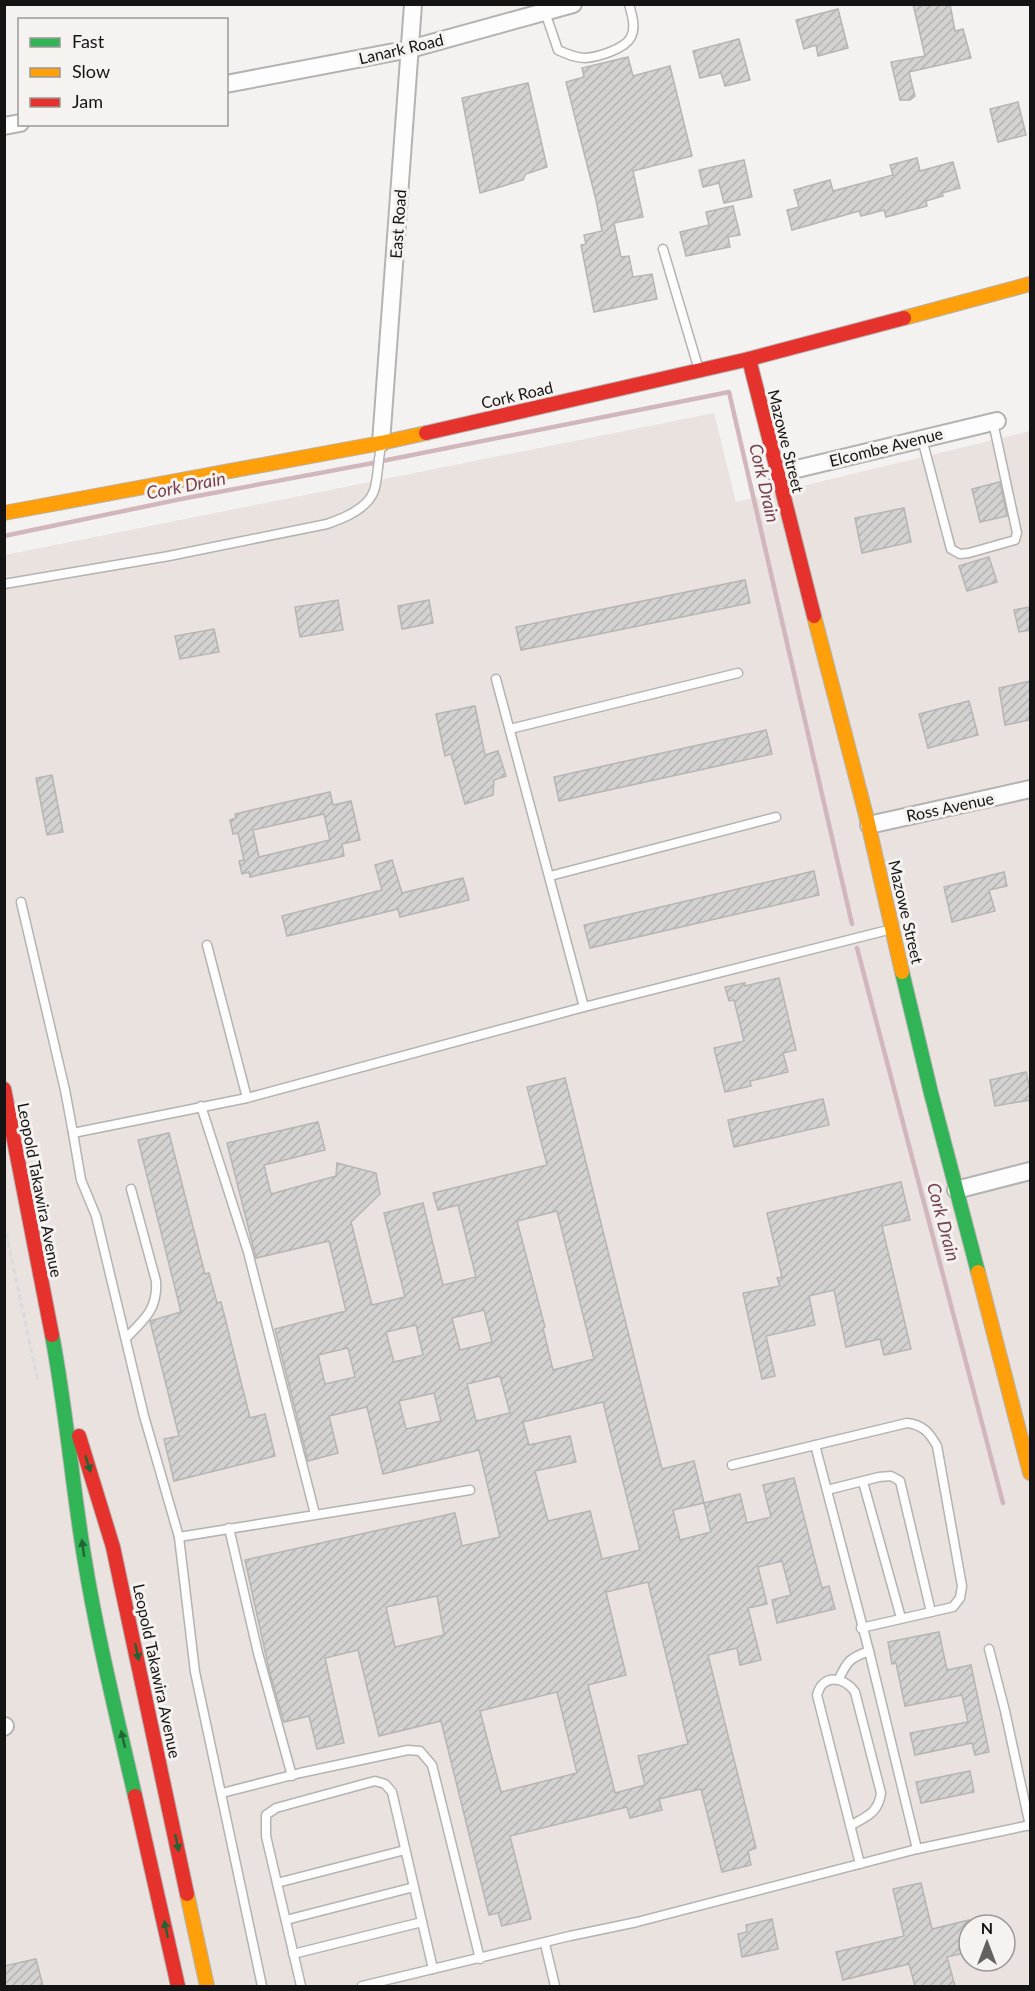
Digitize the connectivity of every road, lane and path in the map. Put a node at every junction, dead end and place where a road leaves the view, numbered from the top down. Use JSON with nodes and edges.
{"nodes":[{"id":1,"x":413,"y":4,"type":"edge"},
{"id":2,"x":573,"y":4,"type":"edge"},
{"id":3,"x":629,"y":4,"type":"edge"},
{"id":4,"x":545,"y":12,"type":"junction"},
{"id":5,"x":410,"y":49,"type":"junction"},
{"id":6,"x":228,"y":84,"type":"edge"},
{"id":7,"x":663,"y":249,"type":"dead end"},
{"id":8,"x":1030,"y":284,"type":"edge"},
{"id":9,"x":749,"y":359,"type":"junction"},
{"id":10,"x":699,"y":370,"type":"junction"},
{"id":11,"x":995,"y":421,"type":"joint"},
{"id":12,"x":922,"y":439,"type":"junction"},
{"id":13,"x":381,"y":443,"type":"junction"},
{"id":14,"x":776,"y":474,"type":"junction"},
{"id":15,"x":4,"y":513,"type":"edge"},
{"id":16,"x":4,"y":584,"type":"edge"},
{"id":17,"x":738,"y":673,"type":"dead end"},
{"id":18,"x":496,"y":679,"type":"dead end"},
{"id":19,"x":510,"y":729,"type":"junction"},
{"id":20,"x":1030,"y":789,"type":"edge"},
{"id":21,"x":776,"y":817,"type":"dead end"},
{"id":22,"x":868,"y":825,"type":"junction"},
{"id":23,"x":550,"y":876,"type":"junction"},
{"id":24,"x":21,"y":902,"type":"dead end"},
{"id":25,"x":893,"y":928,"type":"junction"},
{"id":26,"x":207,"y":945,"type":"dead end"},
{"id":27,"x":585,"y":1007,"type":"junction"},
{"id":28,"x":4,"y":1089,"type":"edge"},
{"id":29,"x":247,"y":1098,"type":"junction"},
{"id":30,"x":201,"y":1106,"type":"junction"},
{"id":31,"x":72,"y":1133,"type":"junction"},
{"id":32,"x":1030,"y":1171,"type":"edge"},
{"id":33,"x":131,"y":1189,"type":"dead end"},
{"id":34,"x":956,"y":1190,"type":"junction"},
{"id":35,"x":126,"y":1338,"type":"junction"},
{"id":36,"x":58,"y":1368,"type":"junction"},
{"id":37,"x":815,"y":1445,"type":"junction"},
{"id":38,"x":732,"y":1465,"type":"dead end"},
{"id":39,"x":1030,"y":1473,"type":"edge"},
{"id":40,"x":863,"y":1482,"type":"junction"},
{"id":41,"x":470,"y":1490,"type":"dead end"},
{"id":42,"x":827,"y":1490,"type":"junction"},
{"id":43,"x":315,"y":1514,"type":"junction"},
{"id":44,"x":229,"y":1528,"type":"junction"},
{"id":45,"x":178,"y":1537,"type":"junction"},
{"id":46,"x":930,"y":1612,"type":"junction"},
{"id":47,"x":901,"y":1618,"type":"junction"},
{"id":48,"x":861,"y":1628,"type":"junction"},
{"id":49,"x":989,"y":1649,"type":"dead end"},
{"id":50,"x":868,"y":1651,"type":"junction"},
{"id":51,"x":839,"y":1679,"type":"junction"},
{"id":52,"x":292,"y":1776,"type":"junction"},
{"id":53,"x":222,"y":1793,"type":"junction"},
{"id":54,"x":1030,"y":1825,"type":"edge"},
{"id":55,"x":850,"y":1826,"type":"junction"},
{"id":56,"x":917,"y":1849,"type":"junction"},
{"id":57,"x":405,"y":1850,"type":"junction"},
{"id":58,"x":860,"y":1864,"type":"junction"},
{"id":59,"x":277,"y":1882,"type":"junction"},
{"id":60,"x":414,"y":1887,"type":"junction"},
{"id":61,"x":285,"y":1920,"type":"junction"},
{"id":62,"x":422,"y":1922,"type":"junction"},
{"id":63,"x":544,"y":1944,"type":"junction"},
{"id":64,"x":293,"y":1954,"type":"junction"},
{"id":65,"x":480,"y":1959,"type":"junction"},
{"id":66,"x":434,"y":1969,"type":"junction"},
{"id":67,"x":178,"y":1986,"type":"edge"},
{"id":68,"x":207,"y":1986,"type":"edge"},
{"id":69,"x":262,"y":1986,"type":"edge"},
{"id":70,"x":301,"y":1986,"type":"edge"},
{"id":71,"x":362,"y":1986,"type":"edge"},
{"id":72,"x":555,"y":1986,"type":"edge"}],
"edges":[{"from":1,"to":5,"type":"street","name":"East Road"},
{"from":2,"to":4,"type":"street","name":"Lanark Road"},
{"from":3,"to":4,"type":"lane"},
{"from":4,"to":5,"type":"street","name":"Lanark Road"},
{"from":5,"to":6,"type":"street","name":"Lanark Road"},
{"from":5,"to":13,"type":"street","name":"East Road"},
{"from":7,"to":10,"type":"lane"},
{"from":8,"to":9,"type":"street","name":"Cork Road"},
{"from":9,"to":10,"type":"street","name":"Cork Road"},
{"from":9,"to":14,"type":"street","name":"Mazowe Street"},
{"from":10,"to":13,"type":"street","name":"Cork Road"},
{"from":11,"to":12,"type":"street","name":"Elcombe Avenue"},
{"from":11,"to":12,"type":"lane"},
{"from":12,"to":14,"type":"street","name":"Elcombe Avenue"},
{"from":13,"to":15,"type":"street","name":"Cork Road"},
{"from":13,"to":16,"type":"lane"},
{"from":14,"to":22,"type":"street","name":"Mazowe Street"},
{"from":17,"to":19,"type":"lane"},
{"from":18,"to":19,"type":"lane"},
{"from":19,"to":23,"type":"lane"},
{"from":20,"to":22,"type":"street","name":"Ross Avenue"},
{"from":21,"to":23,"type":"lane"},
{"from":22,"to":25,"type":"street","name":"Mazowe Street"},
{"from":23,"to":27,"type":"lane"},
{"from":24,"to":31,"type":"lane"},
{"from":25,"to":27,"type":"lane"},
{"from":25,"to":34,"type":"street","name":"Mazowe Street"},
{"from":26,"to":29,"type":"lane"},
{"from":27,"to":29,"type":"lane"},
{"from":28,"to":36,"type":"street","name":"Leopold Takawira Avenue"},
{"from":29,"to":30,"type":"lane"},
{"from":30,"to":31,"type":"lane"},
{"from":30,"to":43,"type":"lane"},
{"from":31,"to":35,"type":"lane"},
{"from":32,"to":34,"type":"street"},
{"from":33,"to":35,"type":"lane"},
{"from":34,"to":39,"type":"street","name":"Mazowe Street"},
{"from":35,"to":45,"type":"lane"},
{"from":67,"to":36,"type":"street","name":"Leopold Takawira Avenue","one_way":true},
{"from":36,"to":68,"type":"street","name":"Leopold Takawira Avenue","one_way":true},
{"from":37,"to":38,"type":"lane"},
{"from":37,"to":42,"type":"lane"},
{"from":37,"to":46,"type":"lane"},
{"from":40,"to":42,"type":"lane"},
{"from":40,"to":46,"type":"lane"},
{"from":40,"to":47,"type":"lane"},
{"from":41,"to":43,"type":"lane"},
{"from":42,"to":48,"type":"lane"},
{"from":43,"to":44,"type":"lane"},
{"from":44,"to":45,"type":"lane"},
{"from":44,"to":52,"type":"lane"},
{"from":45,"to":53,"type":"lane"},
{"from":46,"to":47,"type":"lane"},
{"from":47,"to":48,"type":"lane"},
{"from":48,"to":50,"type":"lane"},
{"from":49,"to":54,"type":"lane"},
{"from":50,"to":51,"type":"lane"},
{"from":50,"to":56,"type":"lane"},
{"from":51,"to":55,"type":"lane"},
{"from":51,"to":55,"type":"lane"},
{"from":52,"to":53,"type":"lane"},
{"from":52,"to":65,"type":"lane"},
{"from":53,"to":69,"type":"lane"},
{"from":54,"to":56,"type":"lane"},
{"from":55,"to":58,"type":"lane"},
{"from":56,"to":58,"type":"lane"},
{"from":57,"to":59,"type":"lane"},
{"from":57,"to":59,"type":"lane"},
{"from":57,"to":60,"type":"lane"},
{"from":58,"to":63,"type":"lane"},
{"from":59,"to":61,"type":"lane"},
{"from":60,"to":61,"type":"lane"},
{"from":60,"to":62,"type":"lane"},
{"from":61,"to":64,"type":"lane"},
{"from":62,"to":64,"type":"lane"},
{"from":62,"to":66,"type":"lane"},
{"from":63,"to":65,"type":"lane"},
{"from":63,"to":72,"type":"lane"},
{"from":64,"to":70,"type":"lane"},
{"from":65,"to":66,"type":"lane"},
{"from":66,"to":71,"type":"lane"}]}
